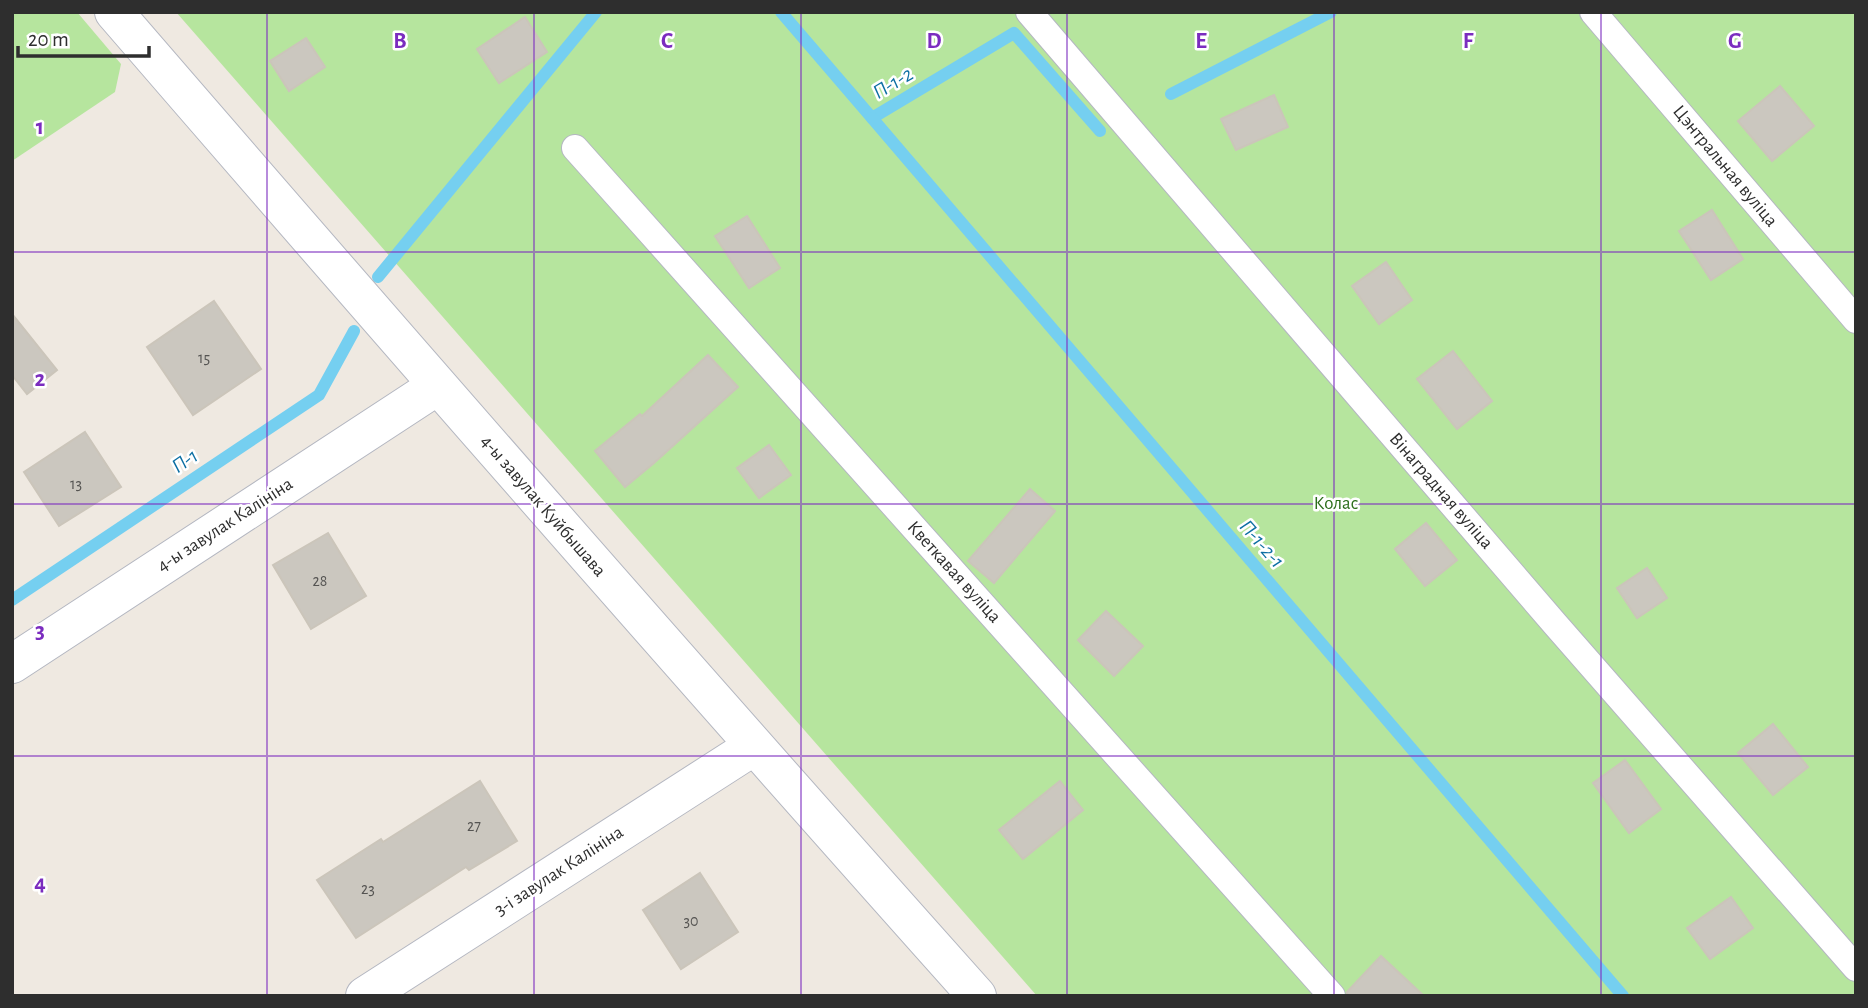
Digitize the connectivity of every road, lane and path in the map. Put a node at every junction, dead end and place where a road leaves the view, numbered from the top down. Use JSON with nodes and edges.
{"nodes":[{"id":1,"x":114,"y":12,"type":"edge"},
{"id":2,"x":1029,"y":12,"type":"edge"},
{"id":3,"x":1593,"y":12,"type":"edge"},
{"id":4,"x":575,"y":148,"type":"dead end"},
{"id":5,"x":1856,"y":320,"type":"edge"},
{"id":6,"x":438,"y":386,"type":"junction"},
{"id":7,"x":12,"y":663,"type":"edge"},
{"id":8,"x":754,"y":746,"type":"junction"},
{"id":9,"x":1856,"y":968,"type":"edge"},
{"id":10,"x":365,"y":996,"type":"edge"},
{"id":11,"x":977,"y":996,"type":"edge"},
{"id":12,"x":1332,"y":996,"type":"edge"}],
"edges":[{"from":1,"to":6,"type":"street","name":"4-ы завулак Куйбышава"},
{"from":2,"to":9,"type":"lane","name":"Вінаградная вуліца"},
{"from":3,"to":5,"type":"lane","name":"Цэнтральная вуліца"},
{"from":4,"to":12,"type":"lane","name":"Кветкавая вуліца"},
{"from":6,"to":7,"type":"street","name":"4-ы завулак Калініна"},
{"from":6,"to":8,"type":"street","name":"4-ы завулак Куйбышава"},
{"from":8,"to":10,"type":"street","name":"3-і завулак Калініна"},
{"from":8,"to":11,"type":"street","name":"4-ы завулак Куйбышава"}]}
